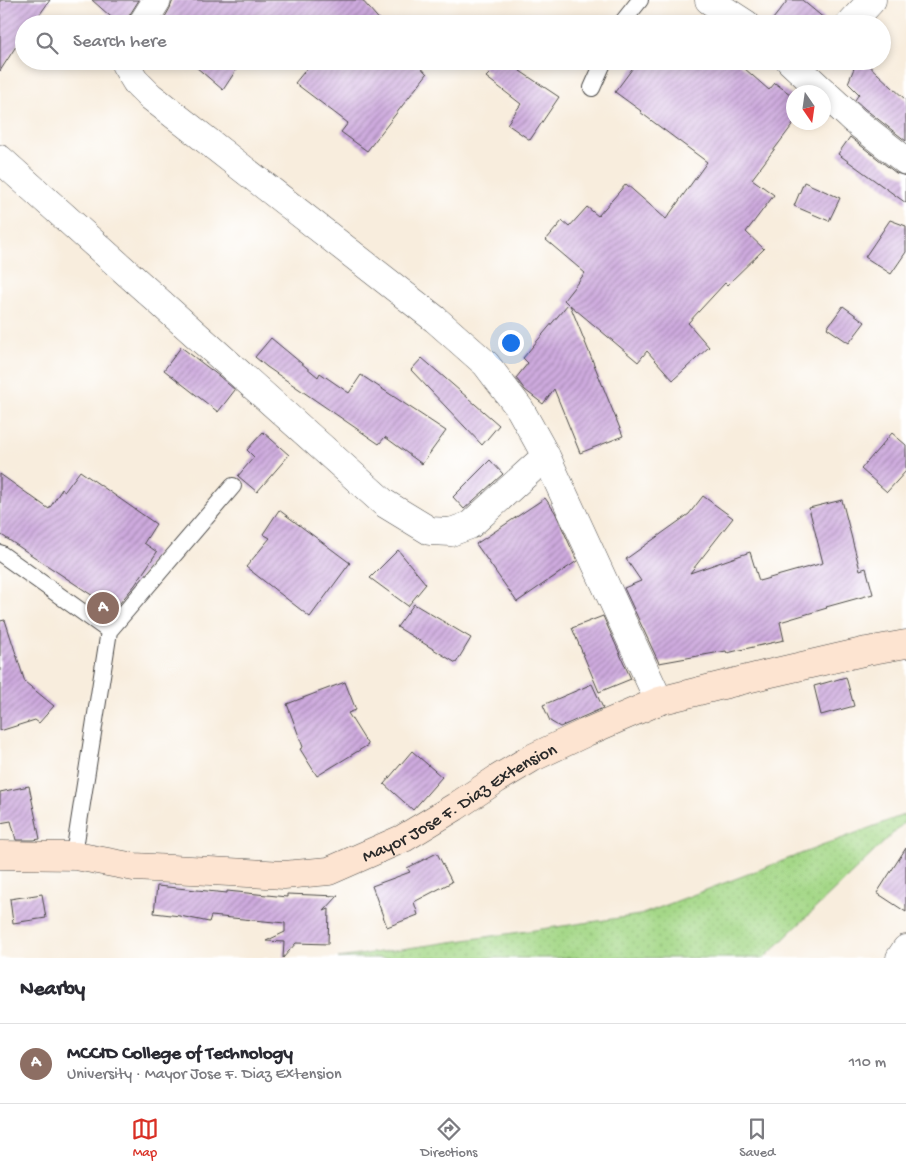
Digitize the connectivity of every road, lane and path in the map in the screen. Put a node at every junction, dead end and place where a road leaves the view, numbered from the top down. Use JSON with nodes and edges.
{"nodes":[{"id":1,"x":157,"y":0,"type":"edge"},
{"id":2,"x":640,"y":0,"type":"edge"},
{"id":3,"x":709,"y":0,"type":"edge"},
{"id":4,"x":872,"y":0,"type":"edge"},
{"id":5,"x":148,"y":15,"type":"edge"},
{"id":6,"x":628,"y":15,"type":"edge"},
{"id":7,"x":732,"y":15,"type":"edge"},
{"id":8,"x":858,"y":15,"type":"edge"},
{"id":9,"x":129,"y":70,"type":"edge"},
{"id":10,"x":600,"y":70,"type":"edge"},
{"id":11,"x":808,"y":70,"type":"edge"},
{"id":12,"x":592,"y":88,"type":"dead end"},
{"id":13,"x":0,"y":159,"type":"edge"},
{"id":14,"x":906,"y":161,"type":"edge"},
{"id":15,"x":546,"y":456,"type":"junction"},
{"id":16,"x":233,"y":486,"type":"dead end"},
{"id":17,"x":0,"y":553,"type":"edge"},
{"id":18,"x":109,"y":631,"type":"junction"},
{"id":19,"x":906,"y":644,"type":"edge"},
{"id":20,"x":659,"y":701,"type":"junction"},
{"id":21,"x":0,"y":855,"type":"edge"},
{"id":22,"x":76,"y":856,"type":"junction"},
{"id":23,"x":906,"y":949,"type":"edge"},
{"id":24,"x":900,"y":958,"type":"edge"}],
"edges":[{"from":1,"to":5,"type":"street"},
{"from":2,"to":6,"type":"lane"},
{"from":3,"to":7,"type":"street"},
{"from":4,"to":8,"type":"street"},
{"from":9,"to":15,"type":"street"},
{"from":10,"to":12,"type":"lane"},
{"from":11,"to":14,"type":"street"},
{"from":13,"to":15,"type":"street"},
{"from":15,"to":20,"type":"street"},
{"from":16,"to":18,"type":"lane"},
{"from":17,"to":18,"type":"lane"},
{"from":18,"to":22,"type":"lane"},
{"from":19,"to":20,"type":"street","name":"Mayor Jose F. Diaz Extension"},
{"from":20,"to":22,"type":"street","name":"Mayor Jose F. Diaz Extension"},
{"from":21,"to":22,"type":"street","name":"Mayor Jose F. Diaz Extension"},
{"from":23,"to":24,"type":"street"}]}
